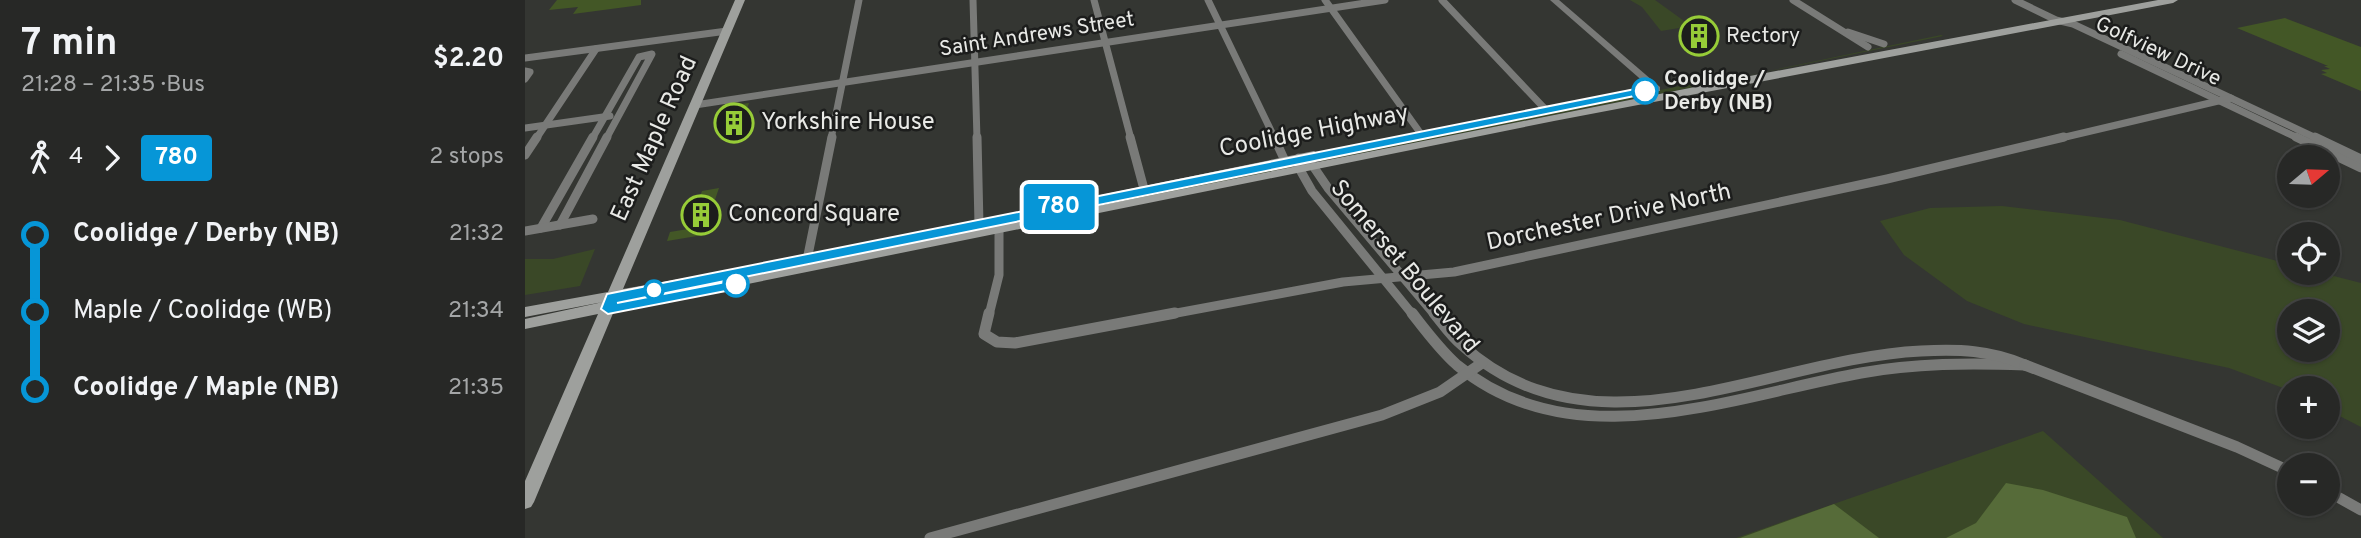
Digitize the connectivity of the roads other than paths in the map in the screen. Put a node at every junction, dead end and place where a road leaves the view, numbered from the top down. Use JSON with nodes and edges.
{"nodes":[{"id":1,"x":740,"y":0,"type":"edge"},
{"id":2,"x":859,"y":0,"type":"edge"},
{"id":3,"x":973,"y":0,"type":"edge"},
{"id":4,"x":1094,"y":0,"type":"edge"},
{"id":5,"x":1208,"y":0,"type":"edge"},
{"id":6,"x":1325,"y":0,"type":"edge"},
{"id":7,"x":1385,"y":0,"type":"edge"},
{"id":8,"x":1442,"y":0,"type":"edge"},
{"id":9,"x":1553,"y":0,"type":"edge"},
{"id":10,"x":1793,"y":0,"type":"edge"},
{"id":11,"x":2015,"y":0,"type":"edge"},
{"id":12,"x":2112,"y":0,"type":"edge"},
{"id":13,"x":2165,"y":1,"type":"edge"},
{"id":14,"x":1331,"y":8,"type":"junction"},
{"id":15,"x":2043,"y":13,"type":"junction"},
{"id":16,"x":2056,"y":20,"type":"junction"},
{"id":17,"x":1219,"y":25,"type":"junction"},
{"id":18,"x":1844,"y":31,"type":"junction"},
{"id":19,"x":726,"y":34,"type":"junction"},
{"id":20,"x":1946,"y":36,"type":"junction"},
{"id":21,"x":1105,"y":42,"type":"junction"},
{"id":22,"x":1884,"y":44,"type":"junction"},
{"id":23,"x":1868,"y":47,"type":"junction"},
{"id":24,"x":594,"y":52,"type":"junction"},
{"id":25,"x":525,"y":58,"type":"edge"},
{"id":26,"x":974,"y":62,"type":"junction"},
{"id":27,"x":525,"y":64,"type":"edge"},
{"id":28,"x":525,"y":71,"type":"edge"},
{"id":29,"x":525,"y":79,"type":"edge"},
{"id":30,"x":640,"y":80,"type":"junction"},
{"id":31,"x":1723,"y":80,"type":"junction"},
{"id":32,"x":625,"y":82,"type":"junction"},
{"id":33,"x":842,"y":83,"type":"junction"},
{"id":34,"x":1657,"y":89,"type":"junction"},
{"id":35,"x":2231,"y":98,"type":"junction"},
{"id":36,"x":2219,"y":101,"type":"junction"},
{"id":37,"x":695,"y":105,"type":"junction"},
{"id":38,"x":1546,"y":110,"type":"junction"},
{"id":39,"x":621,"y":114,"type":"junction"},
{"id":40,"x":606,"y":116,"type":"junction"},
{"id":41,"x":545,"y":125,"type":"junction"},
{"id":42,"x":525,"y":128,"type":"edge"},
{"id":43,"x":1421,"y":134,"type":"junction"},
{"id":44,"x":528,"y":147,"type":"edge"},
{"id":45,"x":525,"y":155,"type":"edge"},
{"id":46,"x":599,"y":155,"type":"junction"},
{"id":47,"x":582,"y":157,"type":"junction"},
{"id":48,"x":2361,"y":159,"type":"edge"},
{"id":49,"x":1285,"y":161,"type":"junction"},
{"id":50,"x":1299,"y":163,"type":"junction"},
{"id":51,"x":1313,"y":166,"type":"junction"},
{"id":52,"x":2361,"y":167,"type":"edge"},
{"id":53,"x":1144,"y":189,"type":"junction"},
{"id":54,"x":593,"y":219,"type":"dead end"},
{"id":55,"x":560,"y":225,"type":"junction"},
{"id":56,"x":979,"y":225,"type":"junction"},
{"id":57,"x":1000,"y":226,"type":"junction"},
{"id":58,"x":541,"y":228,"type":"junction"},
{"id":59,"x":525,"y":231,"type":"edge"},
{"id":60,"x":807,"y":260,"type":"junction"},
{"id":61,"x":781,"y":270,"type":"junction"},
{"id":62,"x":1405,"y":278,"type":"junction"},
{"id":63,"x":1384,"y":280,"type":"junction"},
{"id":64,"x":610,"y":303,"type":"junction"},
{"id":65,"x":525,"y":312,"type":"edge"},
{"id":66,"x":525,"y":324,"type":"edge"},
{"id":67,"x":1482,"y":363,"type":"junction"},
{"id":68,"x":2025,"y":365,"type":"junction"},
{"id":69,"x":1467,"y":374,"type":"junction"},
{"id":70,"x":2277,"y":465,"type":"edge"},
{"id":71,"x":2340,"y":498,"type":"edge"},
{"id":72,"x":525,"y":502,"type":"edge"},
{"id":73,"x":2361,"y":510,"type":"edge"},
{"id":74,"x":930,"y":538,"type":"edge"}],
"edges":[{"from":1,"to":19,"type":"main road","name":"East Maple Road"},
{"from":2,"to":33,"type":"street"},
{"from":3,"to":26,"type":"street"},
{"from":4,"to":21,"type":"street"},
{"from":5,"to":17,"type":"street"},
{"from":6,"to":14,"type":"street"},
{"from":7,"to":14,"type":"street","name":"Saint Andrews Street"},
{"from":8,"to":38,"type":"street"},
{"from":9,"to":34,"type":"street"},
{"from":10,"to":18,"type":"street"},
{"from":11,"to":15,"type":"street"},
{"from":12,"to":15,"type":"main road","name":"Coolidge Highway"},
{"from":13,"to":16,"type":"main road","name":"Coolidge Highway"},
{"from":14,"to":17,"type":"street","name":"Saint Andrews Street"},
{"from":14,"to":43,"type":"street"},
{"from":15,"to":16,"type":"street"},
{"from":15,"to":20,"type":"main road","name":"Coolidge Highway"},
{"from":16,"to":20,"type":"main road","name":"Coolidge Highway"},
{"from":16,"to":35,"type":"street","name":"Golfview Drive"},
{"from":16,"to":36,"type":"street","name":"Golfview Drive"},
{"from":17,"to":21,"type":"street","name":"Saint Andrews Street"},
{"from":17,"to":49,"type":"street"},
{"from":18,"to":22,"type":"street"},
{"from":18,"to":23,"type":"street"},
{"from":19,"to":24,"type":"street"},
{"from":19,"to":37,"type":"main road","name":"East Maple Road"},
{"from":20,"to":22,"type":"main road","name":"Coolidge Highway"},
{"from":20,"to":31,"type":"main road","name":"Coolidge Highway"},
{"from":21,"to":26,"type":"street","name":"Saint Andrews Street"},
{"from":21,"to":53,"type":"street"},
{"from":22,"to":23,"type":"main road","name":"Coolidge Highway"},
{"from":23,"to":31,"type":"main road","name":"Coolidge Highway"},
{"from":24,"to":25,"type":"street"},
{"from":24,"to":27,"type":"street"},
{"from":24,"to":41,"type":"street"},
{"from":26,"to":33,"type":"street","name":"Saint Andrews Street"},
{"from":26,"to":56,"type":"street"},
{"from":28,"to":29,"type":"street"},
{"from":30,"to":32,"type":"street"},
{"from":30,"to":32,"type":"street"},
{"from":30,"to":39,"type":"street"},
{"from":31,"to":34,"type":"main road","name":"Coolidge Highway"},
{"from":31,"to":51,"type":"main road","name":"Coolidge Highway"},
{"from":32,"to":40,"type":"street"},
{"from":33,"to":37,"type":"street","name":"Saint Andrews Street"},
{"from":33,"to":60,"type":"street"},
{"from":34,"to":38,"type":"main road","name":"Coolidge Highway"},
{"from":35,"to":36,"type":"street","name":"Dorchester Drive North"},
{"from":35,"to":48,"type":"street","name":"Golfview Drive"},
{"from":36,"to":52,"type":"street","name":"Golfview Drive"},
{"from":36,"to":62,"type":"street","name":"Dorchester Drive North"},
{"from":37,"to":64,"type":"main road","name":"East Maple Road"},
{"from":38,"to":43,"type":"main road","name":"Coolidge Highway"},
{"from":39,"to":40,"type":"street"},
{"from":39,"to":46,"type":"street"},
{"from":40,"to":41,"type":"street"},
{"from":40,"to":47,"type":"street"},
{"from":41,"to":42,"type":"street"},
{"from":41,"to":44,"type":"street"},
{"from":43,"to":50,"type":"main road","name":"Coolidge Highway"},
{"from":44,"to":45,"type":"street"},
{"from":46,"to":47,"type":"street"},
{"from":46,"to":55,"type":"street"},
{"from":47,"to":58,"type":"street"},
{"from":49,"to":50,"type":"main road","name":"Coolidge Highway"},
{"from":49,"to":53,"type":"main road","name":"Coolidge Highway"},
{"from":50,"to":51,"type":"main road","name":"Coolidge Highway"},
{"from":50,"to":57,"type":"main road","name":"Coolidge Highway"},
{"from":50,"to":63,"type":"street","name":"Somerset Boulevard"},
{"from":51,"to":62,"type":"street","name":"Somerset Boulevard"},
{"from":53,"to":57,"type":"main road","name":"Coolidge Highway"},
{"from":54,"to":55,"type":"street"},
{"from":55,"to":58,"type":"street"},
{"from":56,"to":57,"type":"main road","name":"Coolidge Highway"},
{"from":56,"to":60,"type":"main road","name":"Coolidge Highway"},
{"from":57,"to":61,"type":"main road","name":"Coolidge Highway"},
{"from":57,"to":63,"type":"street","name":"Dorchester Drive North"},
{"from":58,"to":59,"type":"street"},
{"from":60,"to":61,"type":"main road","name":"Coolidge Highway"},
{"from":61,"to":64,"type":"main road","name":"Coolidge Highway"},
{"from":62,"to":63,"type":"street","name":"Dorchester Drive North"},
{"from":62,"to":67,"type":"street","name":"Somerset Boulevard"},
{"from":63,"to":69,"type":"street","name":"Somerset Boulevard"},
{"from":64,"to":65,"type":"main road","name":"Coolidge Highway"},
{"from":64,"to":66,"type":"main road","name":"Coolidge Highway"},
{"from":64,"to":72,"type":"main road","name":"East Maple Road"},
{"from":67,"to":68,"type":"street","name":"Somerset Boulevard"},
{"from":67,"to":69,"type":"street"},
{"from":68,"to":69,"type":"street","name":"Somerset Boulevard"},
{"from":68,"to":70,"type":"street","name":"Somerset Boulevard"},
{"from":69,"to":74,"type":"street"},
{"from":71,"to":73,"type":"street"}]}
